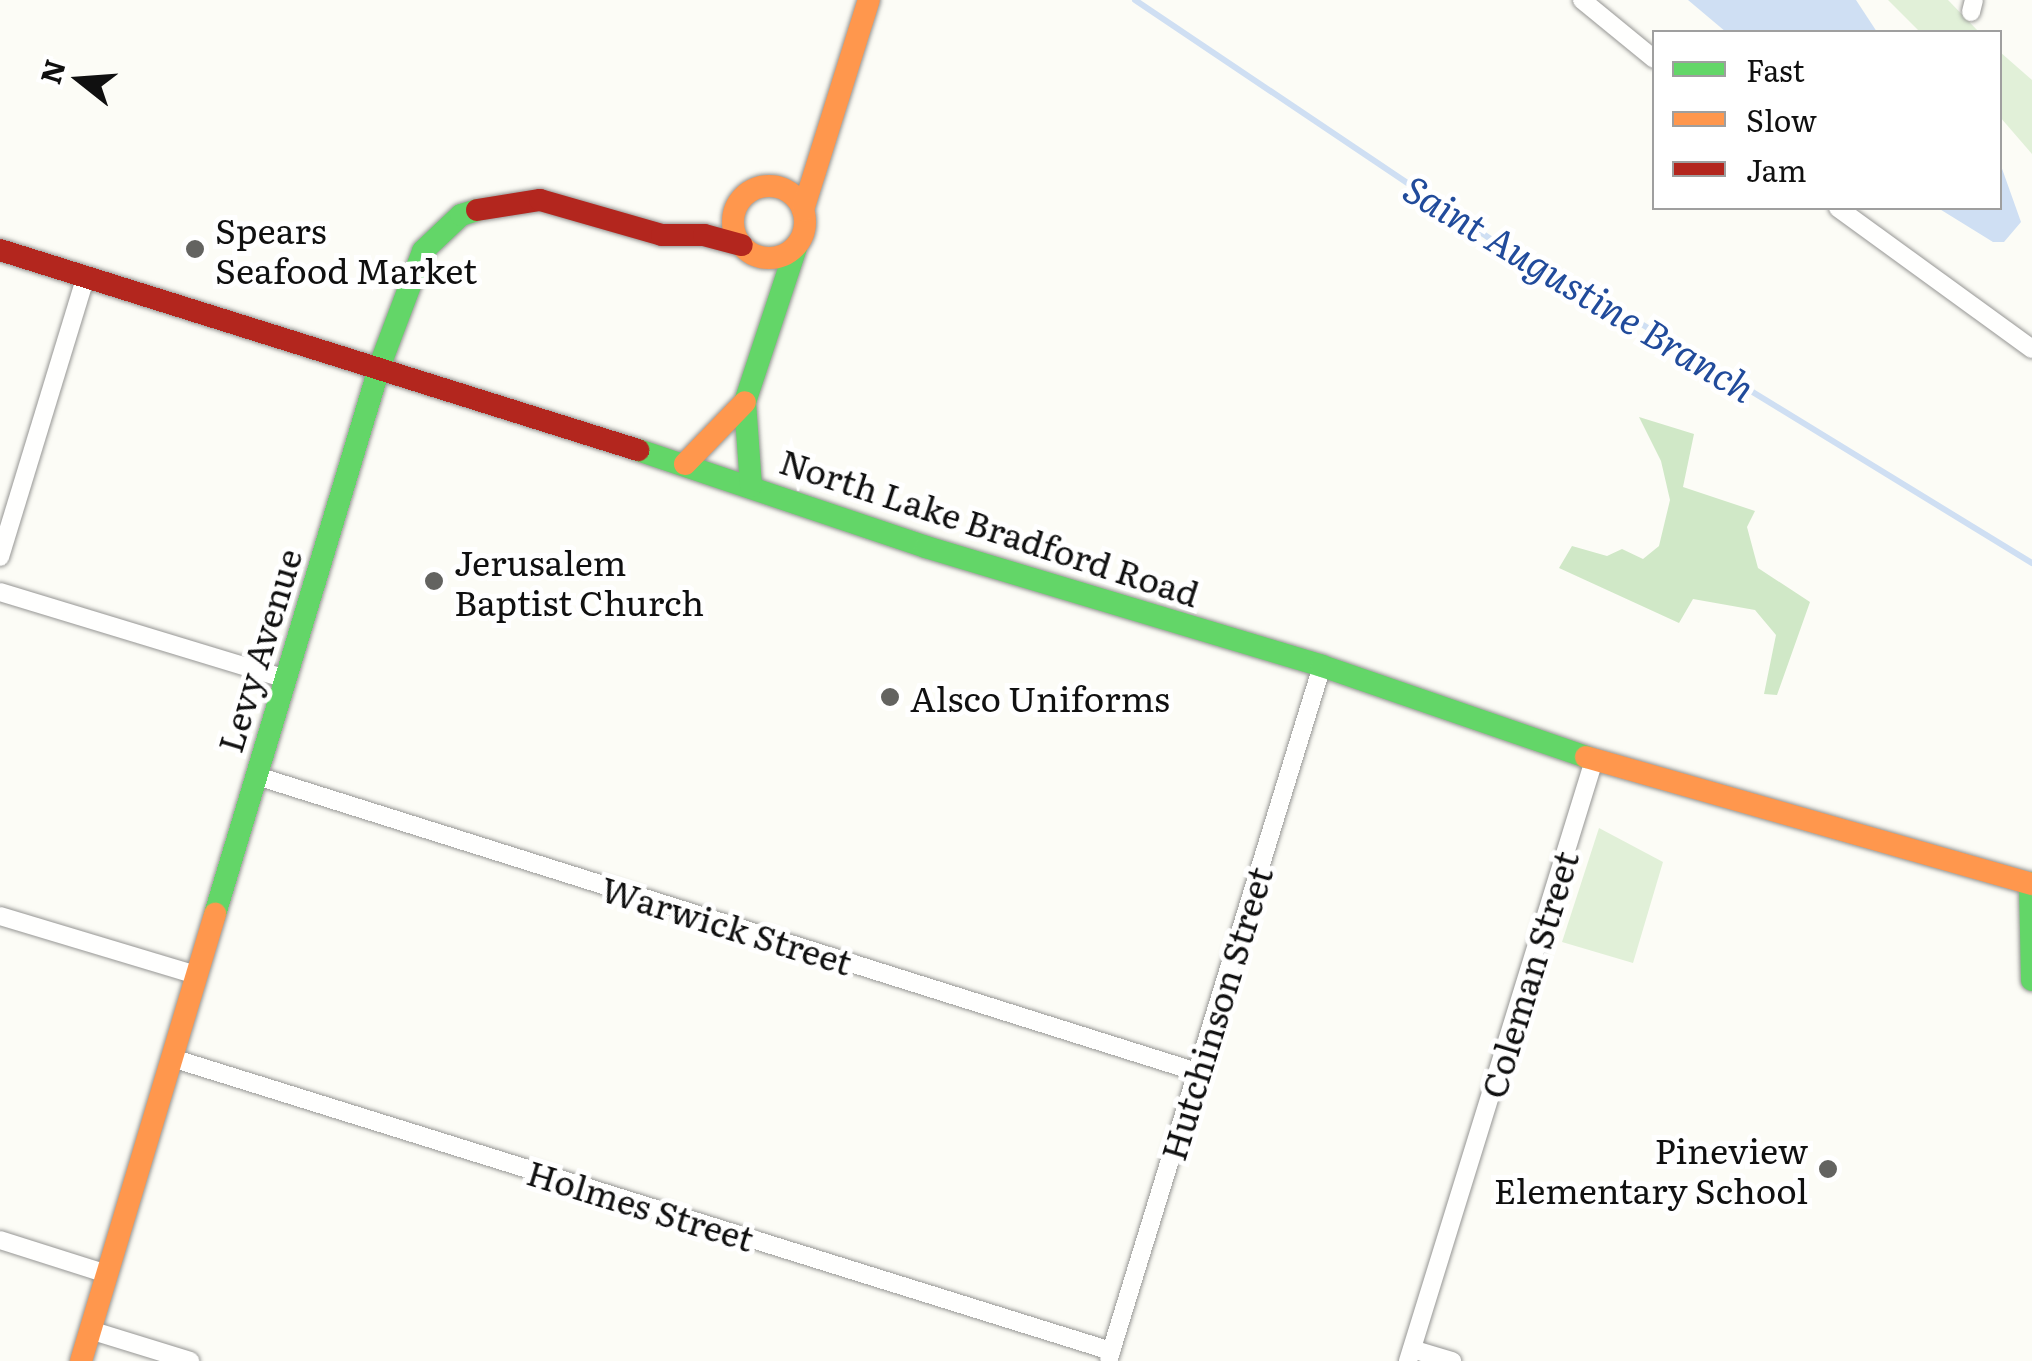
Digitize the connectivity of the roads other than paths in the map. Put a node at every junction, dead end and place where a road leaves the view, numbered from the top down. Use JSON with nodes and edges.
{"nodes":[{"id":1,"x":869,"y":0,"type":"edge"},
{"id":2,"x":1582,"y":0,"type":"edge"},
{"id":3,"x":1652,"y":57,"type":"edge"},
{"id":4,"x":818,"y":163,"type":"junction"},
{"id":5,"x":775,"y":186,"type":"junction"},
{"id":6,"x":735,"y":210,"type":"junction"},
{"id":7,"x":803,"y":210,"type":"junction"},
{"id":8,"x":1841,"y":210,"type":"edge"},
{"id":9,"x":704,"y":235,"type":"junction"},
{"id":10,"x":797,"y":245,"type":"junction"},
{"id":11,"x":747,"y":249,"type":"junction"},
{"id":12,"x":0,"y":250,"type":"edge"},
{"id":13,"x":86,"y":276,"type":"junction"},
{"id":14,"x":774,"y":304,"type":"junction"},
{"id":15,"x":2032,"y":349,"type":"edge"},
{"id":16,"x":380,"y":365,"type":"junction"},
{"id":17,"x":745,"y":402,"type":"junction"},
{"id":18,"x":685,"y":464,"type":"junction"},
{"id":19,"x":751,"y":486,"type":"junction"},
{"id":20,"x":0,"y":558,"type":"edge"},
{"id":21,"x":0,"y":592,"type":"edge"},
{"id":22,"x":1322,"y":666,"type":"junction"},
{"id":23,"x":286,"y":679,"type":"junction"},
{"id":24,"x":1594,"y":760,"type":"junction"},
{"id":25,"x":257,"y":776,"type":"junction"},
{"id":26,"x":2031,"y":884,"type":"edge"},
{"id":27,"x":0,"y":916,"type":"edge"},
{"id":28,"x":197,"y":974,"type":"junction"},
{"id":29,"x":2032,"y":980,"type":"edge"},
{"id":30,"x":172,"y":1058,"type":"junction"},
{"id":31,"x":1197,"y":1072,"type":"junction"},
{"id":32,"x":0,"y":1240,"type":"edge"},
{"id":33,"x":107,"y":1274,"type":"junction"},
{"id":34,"x":90,"y":1330,"type":"junction"},
{"id":35,"x":1410,"y":1355,"type":"edge"},
{"id":36,"x":1110,"y":1356,"type":"edge"},
{"id":37,"x":81,"y":1361,"type":"edge"},
{"id":38,"x":190,"y":1361,"type":"edge"},
{"id":39,"x":1452,"y":1361,"type":"edge"}],
"edges":[{"from":1,"to":4,"type":"street"},
{"from":2,"to":3,"type":"street"},
{"from":4,"to":5,"type":"street"},
{"from":4,"to":7,"type":"street"},
{"from":5,"to":6,"type":"street"},
{"from":5,"to":7,"type":"street"},
{"from":6,"to":9,"type":"street"},
{"from":6,"to":11,"type":"street"},
{"from":7,"to":10,"type":"street"},
{"from":8,"to":15,"type":"street"},
{"from":9,"to":11,"type":"street","name":"Levy Avenue"},
{"from":9,"to":16,"type":"street","name":"Levy Avenue"},
{"from":10,"to":11,"type":"street"},
{"from":10,"to":14,"type":"street"},
{"from":11,"to":14,"type":"street"},
{"from":12,"to":13,"type":"street","name":"North Lake Bradford Road"},
{"from":13,"to":16,"type":"street","name":"North Lake Bradford Road"},
{"from":13,"to":20,"type":"street"},
{"from":14,"to":17,"type":"street"},
{"from":16,"to":18,"type":"street","name":"North Lake Bradford Road"},
{"from":16,"to":23,"type":"street","name":"Levy Avenue"},
{"from":17,"to":18,"type":"street"},
{"from":17,"to":19,"type":"street"},
{"from":18,"to":19,"type":"street","name":"North Lake Bradford Road"},
{"from":19,"to":22,"type":"street","name":"North Lake Bradford Road"},
{"from":21,"to":23,"type":"street"},
{"from":22,"to":24,"type":"street","name":"North Lake Bradford Road"},
{"from":22,"to":31,"type":"street","name":"Hutchinson Street"},
{"from":23,"to":25,"type":"street","name":"Levy Avenue"},
{"from":24,"to":26,"type":"street","name":"North Lake Bradford Road"},
{"from":24,"to":35,"type":"street","name":"Coleman Street"},
{"from":25,"to":28,"type":"street","name":"Levy Avenue"},
{"from":25,"to":31,"type":"street","name":"Warwick Street"},
{"from":26,"to":29,"type":"street"},
{"from":27,"to":28,"type":"street"},
{"from":28,"to":30,"type":"street","name":"Levy Avenue"},
{"from":30,"to":33,"type":"street","name":"Levy Avenue"},
{"from":30,"to":36,"type":"street","name":"Holmes Street"},
{"from":31,"to":36,"type":"street","name":"Hutchinson Street"},
{"from":32,"to":33,"type":"street"},
{"from":33,"to":34,"type":"street","name":"Levy Avenue"},
{"from":34,"to":37,"type":"street","name":"Levy Avenue"},
{"from":34,"to":38,"type":"street"},
{"from":35,"to":39,"type":"street"}]}
